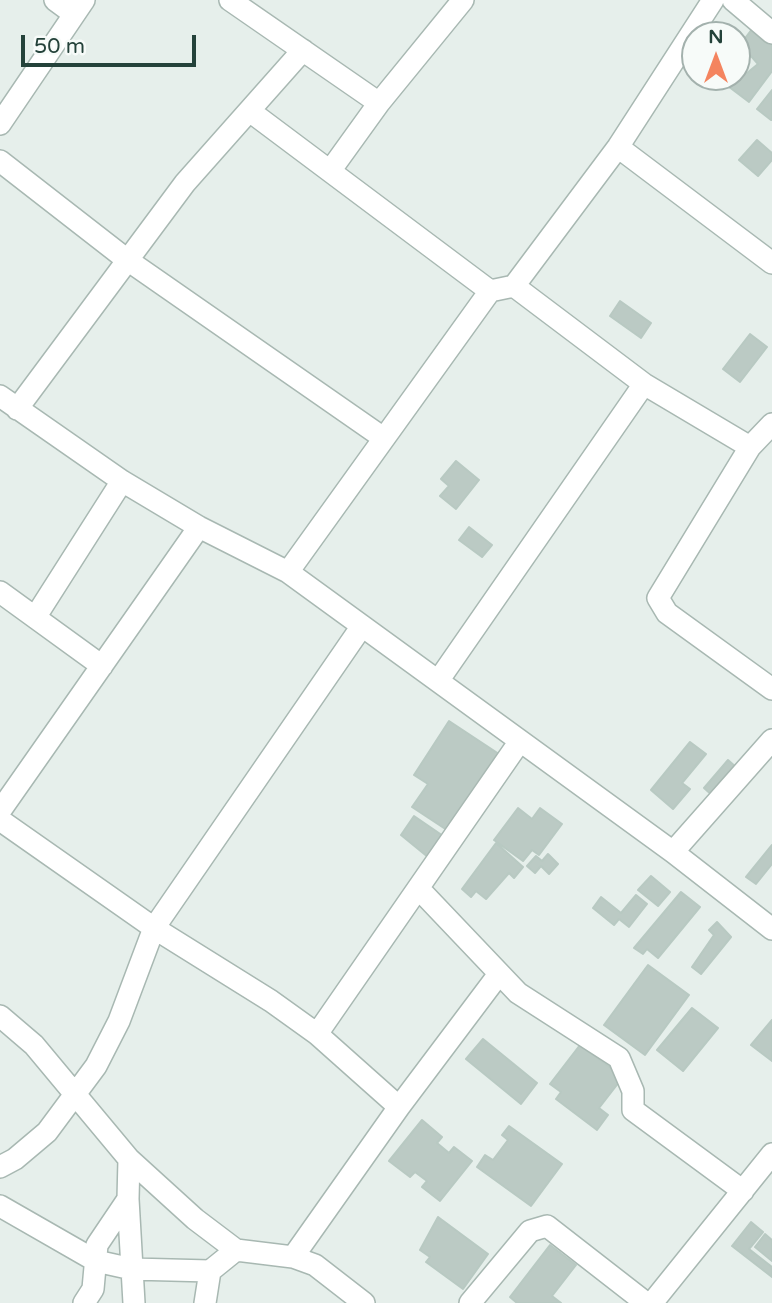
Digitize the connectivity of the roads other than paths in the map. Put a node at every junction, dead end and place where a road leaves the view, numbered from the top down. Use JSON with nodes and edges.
{"nodes":[{"id":1,"x":55,"y":0,"type":"edge"},
{"id":2,"x":230,"y":0,"type":"edge"},
{"id":3,"x":463,"y":0,"type":"edge"},
{"id":4,"x":713,"y":0,"type":"edge"},
{"id":5,"x":733,"y":0,"type":"edge"},
{"id":6,"x":79,"y":7,"type":"edge"},
{"id":7,"x":772,"y":33,"type":"edge"},
{"id":8,"x":303,"y":50,"type":"junction"},
{"id":9,"x":379,"y":103,"type":"junction"},
{"id":10,"x":251,"y":112,"type":"junction"},
{"id":11,"x":0,"y":124,"type":"edge"},
{"id":12,"x":618,"y":147,"type":"junction"},
{"id":13,"x":0,"y":161,"type":"edge"},
{"id":14,"x":330,"y":171,"type":"junction"},
{"id":15,"x":126,"y":259,"type":"junction"},
{"id":16,"x":772,"y":263,"type":"edge"},
{"id":17,"x":514,"y":286,"type":"junction"},
{"id":18,"x":489,"y":291,"type":"junction"},
{"id":19,"x":644,"y":384,"type":"junction"},
{"id":20,"x":8,"y":403,"type":"edge"},
{"id":21,"x":772,"y":424,"type":"edge"},
{"id":22,"x":382,"y":437,"type":"junction"},
{"id":23,"x":750,"y":447,"type":"junction"},
{"id":24,"x":122,"y":481,"type":"junction"},
{"id":25,"x":199,"y":527,"type":"junction"},
{"id":26,"x":288,"y":572,"type":"junction"},
{"id":27,"x":0,"y":592,"type":"edge"},
{"id":28,"x":36,"y":616,"type":"junction"},
{"id":29,"x":362,"y":626,"type":"junction"},
{"id":30,"x":102,"y":666,"type":"junction"},
{"id":31,"x":438,"y":681,"type":"junction"},
{"id":32,"x":772,"y":688,"type":"edge"},
{"id":33,"x":772,"y":740,"type":"edge"},
{"id":34,"x":520,"y":741,"type":"junction"},
{"id":35,"x":0,"y":811,"type":"edge"},
{"id":36,"x":0,"y":820,"type":"edge"},
{"id":37,"x":673,"y":852,"type":"junction"},
{"id":38,"x":419,"y":889,"type":"junction"},
{"id":39,"x":154,"y":929,"type":"junction"},
{"id":40,"x":772,"y":929,"type":"edge"},
{"id":41,"x":499,"y":974,"type":"junction"},
{"id":42,"x":0,"y":1016,"type":"edge"},
{"id":43,"x":317,"y":1034,"type":"junction"},
{"id":44,"x":75,"y":1097,"type":"junction"},
{"id":45,"x":399,"y":1107,"type":"junction"},
{"id":46,"x":772,"y":1154,"type":"edge"},
{"id":47,"x":129,"y":1159,"type":"junction"},
{"id":48,"x":0,"y":1167,"type":"edge"},
{"id":49,"x":743,"y":1191,"type":"junction"},
{"id":50,"x":128,"y":1199,"type":"junction"},
{"id":51,"x":0,"y":1206,"type":"edge"},
{"id":52,"x":236,"y":1250,"type":"junction"},
{"id":53,"x":293,"y":1257,"type":"junction"},
{"id":54,"x":96,"y":1261,"type":"junction"},
{"id":55,"x":132,"y":1269,"type":"junction"},
{"id":56,"x":210,"y":1271,"type":"junction"},
{"id":57,"x":84,"y":1303,"type":"edge"},
{"id":58,"x":134,"y":1303,"type":"edge"},
{"id":59,"x":205,"y":1303,"type":"edge"},
{"id":60,"x":364,"y":1303,"type":"edge"},
{"id":61,"x":470,"y":1303,"type":"edge"},
{"id":62,"x":646,"y":1303,"type":"edge"},
{"id":63,"x":652,"y":1303,"type":"edge"}],
"edges":[{"from":1,"to":6,"type":"street"},
{"from":2,"to":8,"type":"street"},
{"from":3,"to":9,"type":"street"},
{"from":4,"to":12,"type":"street"},
{"from":5,"to":7,"type":"street"},
{"from":6,"to":11,"type":"street"},
{"from":8,"to":9,"type":"street"},
{"from":8,"to":10,"type":"street"},
{"from":9,"to":14,"type":"street"},
{"from":10,"to":14,"type":"street"},
{"from":10,"to":15,"type":"street"},
{"from":12,"to":16,"type":"street"},
{"from":12,"to":17,"type":"street"},
{"from":13,"to":15,"type":"street"},
{"from":14,"to":18,"type":"street"},
{"from":15,"to":20,"type":"street"},
{"from":15,"to":22,"type":"street"},
{"from":17,"to":18,"type":"street"},
{"from":17,"to":19,"type":"street"},
{"from":18,"to":22,"type":"street"},
{"from":19,"to":23,"type":"street"},
{"from":19,"to":31,"type":"street"},
{"from":20,"to":24,"type":"street"},
{"from":21,"to":23,"type":"street"},
{"from":22,"to":26,"type":"street"},
{"from":23,"to":32,"type":"street"},
{"from":24,"to":25,"type":"street"},
{"from":24,"to":28,"type":"street"},
{"from":25,"to":26,"type":"street"},
{"from":25,"to":30,"type":"street"},
{"from":26,"to":29,"type":"street"},
{"from":27,"to":28,"type":"street"},
{"from":28,"to":30,"type":"street"},
{"from":29,"to":31,"type":"street"},
{"from":29,"to":39,"type":"street"},
{"from":30,"to":35,"type":"street"},
{"from":31,"to":34,"type":"street"},
{"from":33,"to":37,"type":"street"},
{"from":34,"to":37,"type":"street"},
{"from":34,"to":38,"type":"street"},
{"from":36,"to":39,"type":"street"},
{"from":37,"to":40,"type":"street"},
{"from":38,"to":41,"type":"street"},
{"from":38,"to":43,"type":"street"},
{"from":39,"to":43,"type":"street"},
{"from":39,"to":44,"type":"street"},
{"from":41,"to":45,"type":"street"},
{"from":41,"to":49,"type":"street"},
{"from":42,"to":44,"type":"street"},
{"from":43,"to":45,"type":"street"},
{"from":44,"to":47,"type":"street"},
{"from":44,"to":48,"type":"street"},
{"from":45,"to":53,"type":"street"},
{"from":46,"to":49,"type":"street"},
{"from":47,"to":50,"type":"street"},
{"from":47,"to":52,"type":"street"},
{"from":49,"to":63,"type":"street"},
{"from":50,"to":54,"type":"street"},
{"from":50,"to":55,"type":"street"},
{"from":51,"to":54,"type":"street"},
{"from":52,"to":53,"type":"street"},
{"from":52,"to":56,"type":"street"},
{"from":53,"to":60,"type":"street"},
{"from":54,"to":55,"type":"street"},
{"from":54,"to":57,"type":"street"},
{"from":55,"to":56,"type":"street"},
{"from":55,"to":58,"type":"street"},
{"from":56,"to":59,"type":"street"},
{"from":61,"to":62,"type":"street"}]}
